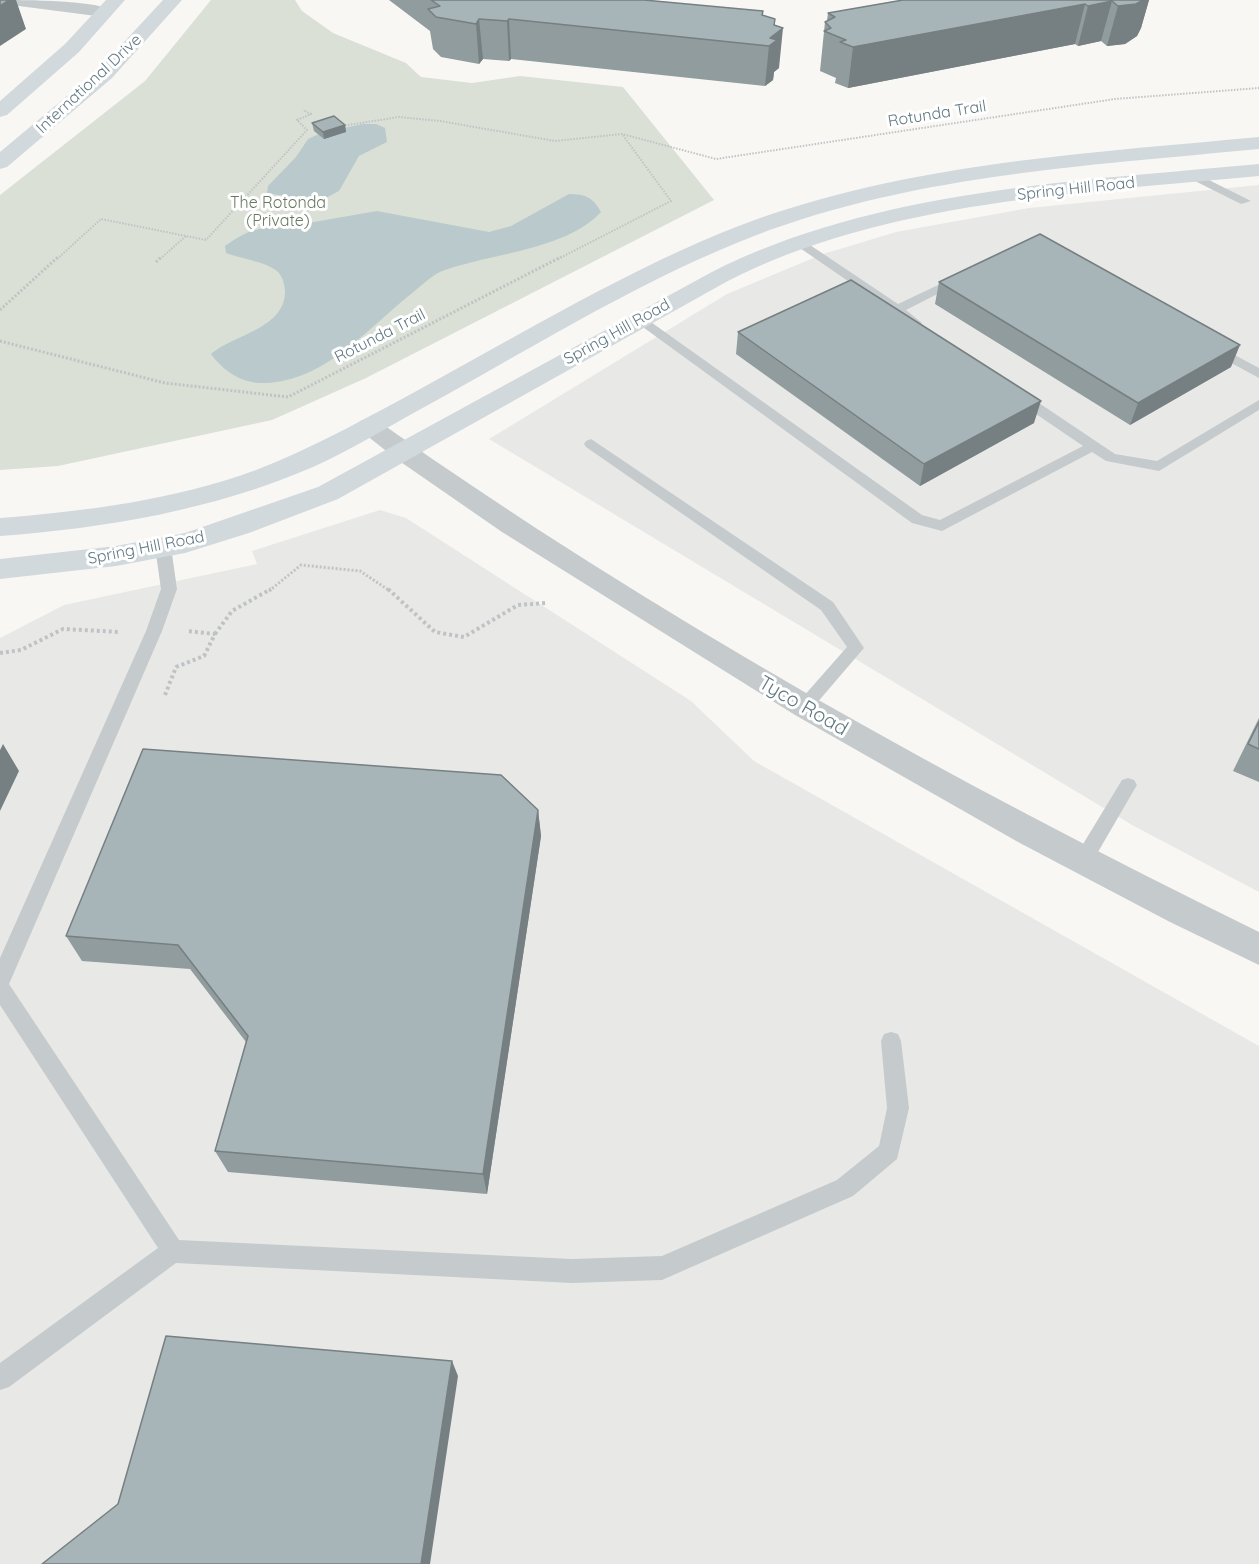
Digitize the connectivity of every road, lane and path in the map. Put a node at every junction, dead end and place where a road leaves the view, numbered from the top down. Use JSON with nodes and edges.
{"nodes":[{"id":1,"x":173,"y":0,"type":"edge"},
{"id":2,"x":18,"y":1,"type":"edge"},
{"id":3,"x":110,"y":6,"type":"edge"},
{"id":4,"x":1259,"y":88,"type":"edge"},
{"id":5,"x":303,"y":110,"type":"dead end"},
{"id":6,"x":0,"y":111,"type":"edge"},
{"id":7,"x":339,"y":126,"type":"edge"},
{"id":8,"x":622,"y":134,"type":"junction"},
{"id":9,"x":1259,"y":143,"type":"edge"},
{"id":10,"x":0,"y":163,"type":"edge"},
{"id":11,"x":1259,"y":170,"type":"edge"},
{"id":12,"x":1195,"y":177,"type":"junction"},
{"id":13,"x":1245,"y":201,"type":"dead end"},
{"id":14,"x":186,"y":236,"type":"junction"},
{"id":15,"x":801,"y":243,"type":"junction"},
{"id":16,"x":156,"y":261,"type":"dead end"},
{"id":17,"x":969,"y":276,"type":"edge"},
{"id":18,"x":897,"y":309,"type":"junction"},
{"id":19,"x":0,"y":310,"type":"edge"},
{"id":20,"x":641,"y":319,"type":"junction"},
{"id":21,"x":923,"y":329,"type":"edge"},
{"id":22,"x":1199,"y":339,"type":"edge"},
{"id":23,"x":0,"y":341,"type":"edge"},
{"id":24,"x":1259,"y":374,"type":"edge"},
{"id":25,"x":1006,"y":387,"type":"edge"},
{"id":26,"x":1259,"y":404,"type":"edge"},
{"id":27,"x":369,"y":427,"type":"junction"},
{"id":28,"x":591,"y":444,"type":"dead end"},
{"id":29,"x":1093,"y":446,"type":"junction"},
{"id":30,"x":404,"y":452,"type":"junction"},
{"id":31,"x":0,"y":527,"type":"edge"},
{"id":32,"x":163,"y":547,"type":"junction"},
{"id":33,"x":0,"y":569,"type":"edge"},
{"id":34,"x":546,"y":603,"type":"dead end"},
{"id":35,"x":183,"y":631,"type":"dead end"},
{"id":36,"x":121,"y":632,"type":"dead end"},
{"id":37,"x":215,"y":634,"type":"junction"},
{"id":38,"x":0,"y":653,"type":"edge"},
{"id":39,"x":165,"y":695,"type":"dead end"},
{"id":40,"x":804,"y":706,"type":"junction"},
{"id":41,"x":1128,"y":785,"type":"dead end"},
{"id":42,"x":1084,"y":859,"type":"junction"},
{"id":43,"x":1259,"y":949,"type":"edge"},
{"id":44,"x":0,"y":981,"type":"edge"},
{"id":45,"x":0,"y":988,"type":"edge"},
{"id":46,"x":891,"y":1041,"type":"dead end"},
{"id":47,"x":172,"y":1251,"type":"junction"},
{"id":48,"x":0,"y":1378,"type":"edge"}],
"edges":[{"from":1,"to":10,"type":"main road","name":"International Drive"},
{"from":2,"to":3,"type":"street"},
{"from":3,"to":6,"type":"main road","name":"International Drive"},
{"from":4,"to":8,"type":"path","name":"Rotunda Trail"},
{"from":5,"to":14,"type":"path"},
{"from":7,"to":8,"type":"path","name":"Rotunda Trail"},
{"from":8,"to":23,"type":"path","name":"Rotunda Trail"},
{"from":9,"to":27,"type":"main road","name":"Spring Hill Road"},
{"from":11,"to":12,"type":"main road","name":"Spring Hill Road"},
{"from":12,"to":13,"type":"lane"},
{"from":12,"to":15,"type":"main road","name":"Spring Hill Road"},
{"from":14,"to":16,"type":"path"},
{"from":14,"to":19,"type":"path"},
{"from":15,"to":18,"type":"lane"},
{"from":15,"to":20,"type":"main road","name":"Spring Hill Road"},
{"from":17,"to":18,"type":"lane"},
{"from":18,"to":21,"type":"lane"},
{"from":20,"to":29,"type":"lane"},
{"from":20,"to":30,"type":"main road","name":"Spring Hill Road"},
{"from":22,"to":24,"type":"lane"},
{"from":25,"to":29,"type":"lane"},
{"from":26,"to":29,"type":"lane"},
{"from":27,"to":30,"type":"street","name":"Tyco Road"},
{"from":27,"to":31,"type":"main road","name":"Spring Hill Road"},
{"from":28,"to":40,"type":"lane"},
{"from":30,"to":32,"type":"main road","name":"Spring Hill Road"},
{"from":30,"to":40,"type":"street","name":"Tyco Road"},
{"from":32,"to":33,"type":"main road","name":"Spring Hill Road"},
{"from":32,"to":44,"type":"lane"},
{"from":34,"to":37,"type":"path"},
{"from":35,"to":37,"type":"path"},
{"from":36,"to":38,"type":"path"},
{"from":37,"to":39,"type":"path"},
{"from":40,"to":42,"type":"street","name":"Tyco Road"},
{"from":41,"to":42,"type":"lane"},
{"from":42,"to":43,"type":"street","name":"Tyco Road"},
{"from":45,"to":47,"type":"lane"},
{"from":46,"to":47,"type":"lane"},
{"from":47,"to":48,"type":"lane"}]}
